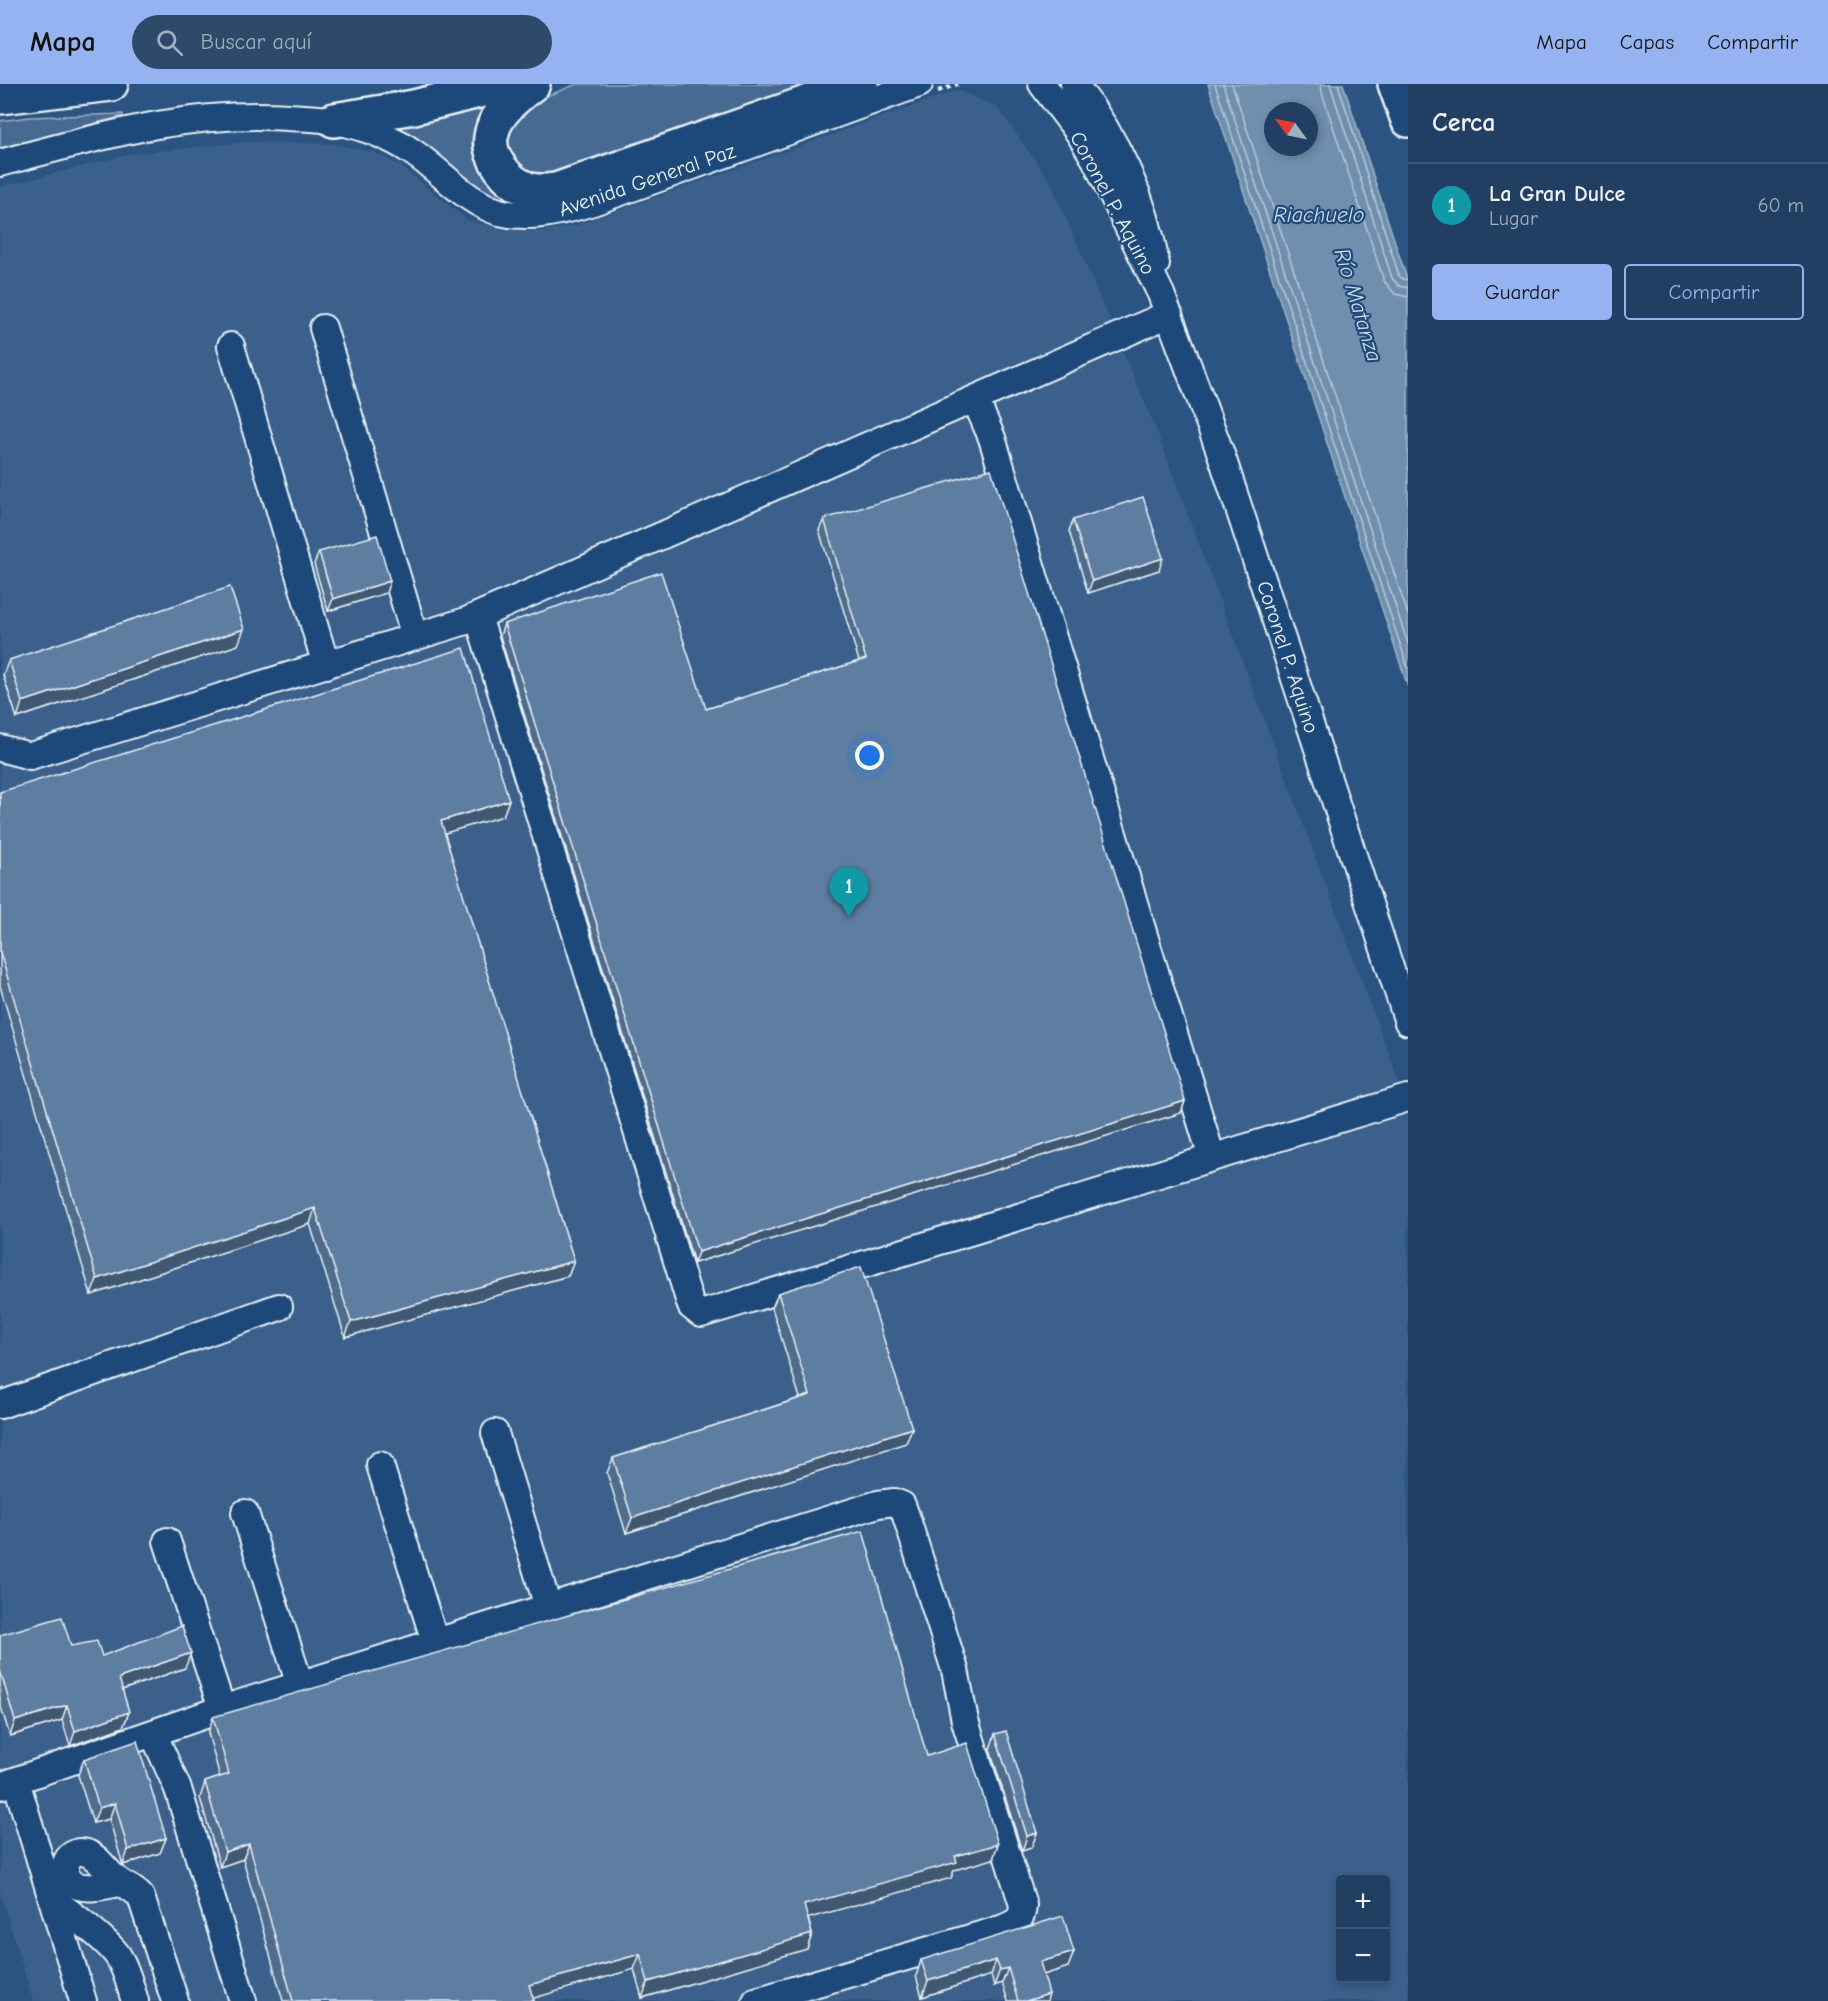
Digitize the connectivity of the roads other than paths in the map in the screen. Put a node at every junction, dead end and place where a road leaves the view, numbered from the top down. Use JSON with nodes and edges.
{"nodes":[{"id":1,"x":111,"y":84,"type":"edge"},
{"id":2,"x":507,"y":84,"type":"edge"},
{"id":3,"x":533,"y":84,"type":"edge"},
{"id":4,"x":861,"y":84,"type":"edge"},
{"id":5,"x":919,"y":84,"type":"edge"},
{"id":6,"x":1042,"y":84,"type":"edge"},
{"id":7,"x":1074,"y":84,"type":"edge"},
{"id":8,"x":1395,"y":84,"type":"edge"},
{"id":9,"x":0,"y":97,"type":"edge"},
{"id":10,"x":333,"y":120,"type":"junction"},
{"id":11,"x":1408,"y":120,"type":"edge"},
{"id":12,"x":0,"y":163,"type":"edge"},
{"id":13,"x":1165,"y":304,"type":"junction"},
{"id":14,"x":323,"y":328,"type":"dead end"},
{"id":15,"x":231,"y":346,"type":"dead end"},
{"id":16,"x":975,"y":399,"type":"junction"},
{"id":17,"x":478,"y":616,"type":"junction"},
{"id":18,"x":416,"y":637,"type":"junction"},
{"id":19,"x":326,"y":665,"type":"junction"},
{"id":20,"x":0,"y":748,"type":"edge"},
{"id":21,"x":1408,"y":1022,"type":"edge"},
{"id":22,"x":1408,"y":1098,"type":"edge"},
{"id":23,"x":1212,"y":1158,"type":"junction"},
{"id":24,"x":279,"y":1307,"type":"dead end"},
{"id":25,"x":0,"y":1405,"type":"edge"},
{"id":26,"x":495,"y":1433,"type":"dead end"},
{"id":27,"x":380,"y":1465,"type":"dead end"},
{"id":28,"x":245,"y":1513,"type":"dead end"},
{"id":29,"x":167,"y":1541,"type":"dead end"},
{"id":30,"x":548,"y":1607,"type":"junction"},
{"id":31,"x":435,"y":1642,"type":"junction"},
{"id":32,"x":300,"y":1685,"type":"junction"},
{"id":33,"x":222,"y":1709,"type":"junction"},
{"id":34,"x":153,"y":1733,"type":"junction"},
{"id":35,"x":8,"y":1784,"type":"edge"},
{"id":36,"x":120,"y":1883,"type":"dead end"},
{"id":37,"x":53,"y":1900,"type":"junction"},
{"id":38,"x":82,"y":2001,"type":"edge"},
{"id":39,"x":135,"y":2001,"type":"edge"},
{"id":40,"x":175,"y":2001,"type":"edge"},
{"id":41,"x":243,"y":2001,"type":"edge"},
{"id":42,"x":756,"y":2001,"type":"edge"}],
"edges":[{"from":1,"to":9,"type":"main road"},
{"from":2,"to":10,"type":"main road"},
{"from":3,"to":4,"type":"main road"},
{"from":5,"to":10,"type":"street","name":"Avenida General Paz"},
{"from":6,"to":13,"type":"street","name":"Coronel P. Aquino"},
{"from":7,"to":13,"type":"street","name":"Coronel P. Aquino"},
{"from":8,"to":11,"type":"main road"},
{"from":10,"to":12,"type":"street","name":"Avenida General Paz"},
{"from":13,"to":16,"type":"street"},
{"from":13,"to":21,"type":"street","name":"Coronel P. Aquino"},
{"from":14,"to":18,"type":"street"},
{"from":15,"to":19,"type":"street"},
{"from":16,"to":17,"type":"street"},
{"from":16,"to":23,"type":"street"},
{"from":17,"to":18,"type":"street"},
{"from":17,"to":23,"type":"street"},
{"from":18,"to":19,"type":"street"},
{"from":19,"to":20,"type":"street"},
{"from":22,"to":23,"type":"street"},
{"from":24,"to":25,"type":"street"},
{"from":26,"to":30,"type":"street"},
{"from":27,"to":31,"type":"street"},
{"from":28,"to":32,"type":"street"},
{"from":29,"to":33,"type":"street"},
{"from":30,"to":31,"type":"street"},
{"from":30,"to":42,"type":"street"},
{"from":31,"to":32,"type":"street"},
{"from":32,"to":33,"type":"street"},
{"from":33,"to":34,"type":"street"},
{"from":34,"to":35,"type":"street"},
{"from":34,"to":41,"type":"street"},
{"from":35,"to":37,"type":"street"},
{"from":36,"to":40,"type":"street"},
{"from":37,"to":38,"type":"street"},
{"from":37,"to":39,"type":"street"}]}
